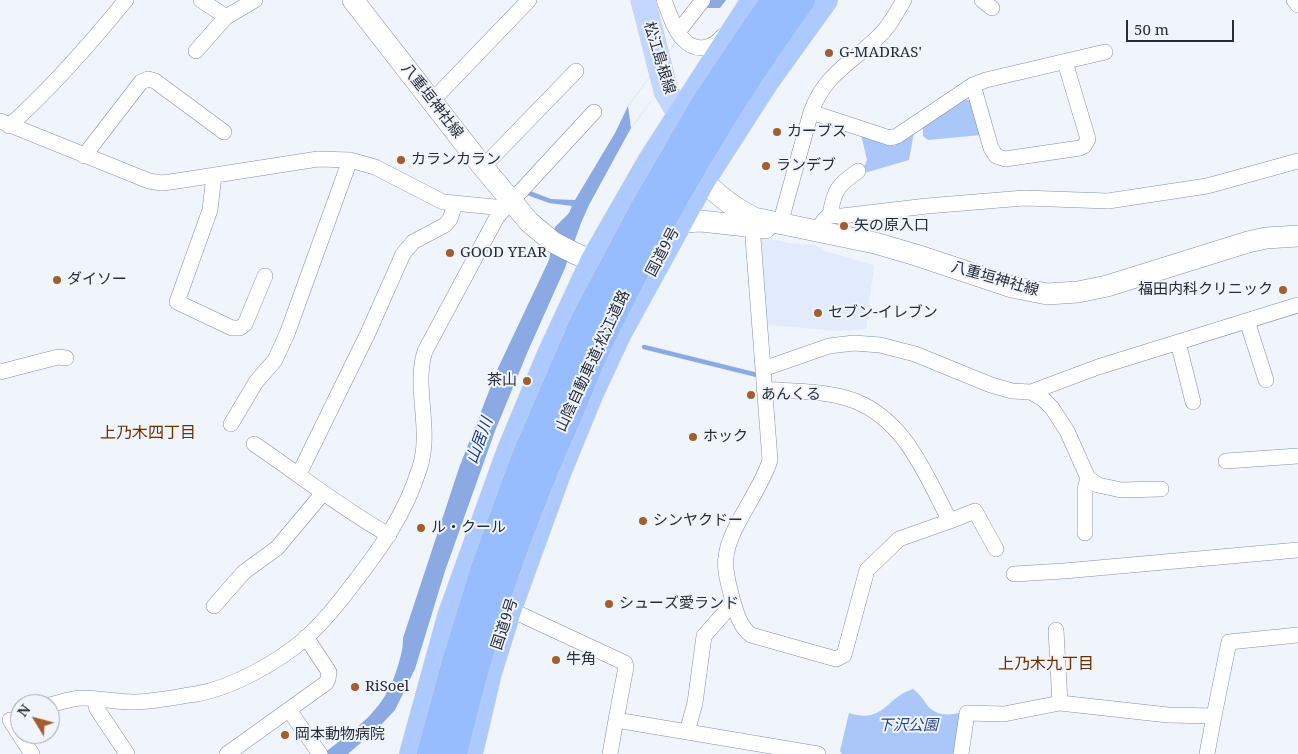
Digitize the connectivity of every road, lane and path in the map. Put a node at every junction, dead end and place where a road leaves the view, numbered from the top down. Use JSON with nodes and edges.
{"nodes":[{"id":1,"x":126,"y":0,"type":"edge"},
{"id":2,"x":202,"y":0,"type":"edge"},
{"id":3,"x":255,"y":0,"type":"edge"},
{"id":4,"x":353,"y":0,"type":"edge"},
{"id":5,"x":529,"y":0,"type":"edge"},
{"id":6,"x":643,"y":0,"type":"edge"},
{"id":7,"x":660,"y":0,"type":"edge"},
{"id":8,"x":664,"y":0,"type":"edge"},
{"id":9,"x":703,"y":0,"type":"edge"},
{"id":10,"x":753,"y":0,"type":"edge"},
{"id":11,"x":775,"y":0,"type":"edge"},
{"id":12,"x":801,"y":0,"type":"edge"},
{"id":13,"x":825,"y":0,"type":"edge"},
{"id":14,"x":904,"y":0,"type":"edge"},
{"id":15,"x":1294,"y":0,"type":"edge"},
{"id":16,"x":1298,"y":4,"type":"edge"},
{"id":17,"x":226,"y":17,"type":"junction"},
{"id":18,"x":678,"y":32,"type":"junction"},
{"id":19,"x":196,"y":51,"type":"dead end"},
{"id":20,"x":1105,"y":52,"type":"dead end"},
{"id":21,"x":1066,"y":62,"type":"junction"},
{"id":22,"x":576,"y":71,"type":"dead end"},
{"id":23,"x":973,"y":85,"type":"junction"},
{"id":24,"x":432,"y":101,"type":"junction"},
{"id":25,"x":594,"y":112,"type":"dead end"},
{"id":26,"x":810,"y":112,"type":"junction"},
{"id":27,"x":680,"y":115,"type":"junction"},
{"id":28,"x":4,"y":124,"type":"edge"},
{"id":29,"x":224,"y":132,"type":"dead end"},
{"id":30,"x":84,"y":156,"type":"junction"},
{"id":31,"x":350,"y":160,"type":"junction"},
{"id":32,"x":1298,"y":161,"type":"edge"},
{"id":33,"x":483,"y":167,"type":"junction"},
{"id":34,"x":858,"y":171,"type":"dead end"},
{"id":35,"x":214,"y":176,"type":"junction"},
{"id":36,"x":703,"y":180,"type":"junction"},
{"id":37,"x":455,"y":204,"type":"junction"},
{"id":38,"x":508,"y":205,"type":"junction"},
{"id":39,"x":830,"y":215,"type":"junction"},
{"id":40,"x":679,"y":222,"type":"junction"},
{"id":41,"x":754,"y":223,"type":"junction"},
{"id":42,"x":780,"y":224,"type":"junction"},
{"id":43,"x":813,"y":231,"type":"junction"},
{"id":44,"x":1298,"y":236,"type":"edge"},
{"id":45,"x":583,"y":257,"type":"junction"},
{"id":46,"x":265,"y":276,"type":"dead end"},
{"id":47,"x":1298,"y":304,"type":"edge"},
{"id":48,"x":1247,"y":321,"type":"junction"},
{"id":49,"x":1178,"y":342,"type":"junction"},
{"id":50,"x":66,"y":358,"type":"dead end"},
{"id":51,"x":763,"y":369,"type":"junction"},
{"id":52,"x":0,"y":372,"type":"edge"},
{"id":53,"x":1266,"y":380,"type":"dead end"},
{"id":54,"x":764,"y":389,"type":"junction"},
{"id":55,"x":1031,"y":392,"type":"junction"},
{"id":56,"x":1193,"y":402,"type":"dead end"},
{"id":57,"x":231,"y":424,"type":"dead end"},
{"id":58,"x":254,"y":444,"type":"dead end"},
{"id":59,"x":1298,"y":456,"type":"edge"},
{"id":60,"x":1226,"y":461,"type":"dead end"},
{"id":61,"x":299,"y":474,"type":"junction"},
{"id":62,"x":1088,"y":478,"type":"junction"},
{"id":63,"x":1161,"y":489,"type":"dead end"},
{"id":64,"x":323,"y":493,"type":"junction"},
{"id":65,"x":950,"y":521,"type":"junction"},
{"id":66,"x":1084,"y":533,"type":"dead end"},
{"id":67,"x":390,"y":535,"type":"junction"},
{"id":68,"x":996,"y":549,"type":"dead end"},
{"id":69,"x":1298,"y":550,"type":"edge"},
{"id":70,"x":1014,"y":574,"type":"dead end"},
{"id":71,"x":733,"y":603,"type":"junction"},
{"id":72,"x":214,"y":606,"type":"dead end"},
{"id":73,"x":509,"y":609,"type":"junction"},
{"id":74,"x":1056,"y":630,"type":"dead end"},
{"id":75,"x":1298,"y":635,"type":"edge"},
{"id":76,"x":306,"y":638,"type":"junction"},
{"id":77,"x":94,"y":699,"type":"junction"},
{"id":78,"x":60,"y":702,"type":"edge"},
{"id":79,"x":1060,"y":703,"type":"junction"},
{"id":80,"x":289,"y":710,"type":"junction"},
{"id":81,"x":1214,"y":716,"type":"junction"},
{"id":82,"x":616,"y":720,"type":"junction"},
{"id":83,"x":687,"y":732,"type":"junction"},
{"id":84,"x":317,"y":750,"type":"edge"},
{"id":85,"x":127,"y":754,"type":"edge"},
{"id":86,"x":227,"y":754,"type":"edge"},
{"id":87,"x":412,"y":754,"type":"edge"},
{"id":88,"x":431,"y":754,"type":"edge"},
{"id":89,"x":453,"y":754,"type":"edge"},
{"id":90,"x":470,"y":754,"type":"edge"},
{"id":91,"x":610,"y":754,"type":"edge"},
{"id":92,"x":818,"y":754,"type":"edge"},
{"id":93,"x":961,"y":754,"type":"edge"},
{"id":94,"x":1207,"y":754,"type":"edge"}],
"edges":[{"from":1,"to":28,"type":"street"},
{"from":2,"to":17,"type":"street"},
{"from":3,"to":17,"type":"street"},
{"from":4,"to":24,"type":"main road","name":"八重垣神社線"},
{"from":5,"to":24,"type":"street"},
{"from":6,"to":27,"type":"main road","name":"松江島根線"},
{"from":7,"to":27,"type":"main road","name":"松江島根線"},
{"from":8,"to":18,"type":"street"},
{"from":9,"to":18,"type":"street"},
{"from":10,"to":18,"type":"street"},
{"from":10,"to":27,"type":"highway"},
{"from":11,"to":88,"type":"highway","name":"山陰自動車道;松江道路","bridge":true},
{"from":12,"to":89,"type":"highway","name":"山陰自動車道;松江道路","bridge":true},
{"from":13,"to":36,"type":"highway","name":"国道9号"},
{"from":14,"to":26,"type":"street"},
{"from":15,"to":16,"type":"street"},
{"from":17,"to":19,"type":"street"},
{"from":20,"to":21,"type":"street"},
{"from":21,"to":23,"type":"street"},
{"from":21,"to":23,"type":"street"},
{"from":22,"to":33,"type":"street"},
{"from":23,"to":26,"type":"street"},
{"from":24,"to":33,"type":"main road","name":"八重垣神社線"},
{"from":25,"to":38,"type":"street"},
{"from":26,"to":42,"type":"street"},
{"from":27,"to":36,"type":"main road","name":"松江島根線"},
{"from":27,"to":45,"type":"highway"},
{"from":28,"to":30,"type":"street"},
{"from":29,"to":30,"type":"street"},
{"from":30,"to":35,"type":"street"},
{"from":31,"to":35,"type":"street"},
{"from":31,"to":37,"type":"street"},
{"from":31,"to":57,"type":"street"},
{"from":32,"to":39,"type":"street"},
{"from":33,"to":38,"type":"main road","name":"八重垣神社線"},
{"from":34,"to":39,"type":"street"},
{"from":35,"to":46,"type":"street"},
{"from":36,"to":40,"type":"highway","name":"国道9号"},
{"from":36,"to":41,"type":"main road","name":"八重垣神社線"},
{"from":37,"to":38,"type":"street"},
{"from":37,"to":61,"type":"street"},
{"from":38,"to":45,"type":"main road","name":"八重垣神社線"},
{"from":38,"to":67,"type":"street"},
{"from":39,"to":43,"type":"street"},
{"from":40,"to":41,"type":"main road","name":"八重垣神社線"},
{"from":40,"to":45,"type":"main road","name":"八重垣神社線"},
{"from":40,"to":73,"type":"highway","name":"国道9号"},
{"from":41,"to":42,"type":"main road","name":"八重垣神社線"},
{"from":41,"to":43,"type":"main road","name":"八重垣神社線"},
{"from":41,"to":51,"type":"street"},
{"from":42,"to":43,"type":"main road","name":"八重垣神社線"},
{"from":43,"to":44,"type":"main road","name":"八重垣神社線"},
{"from":45,"to":87,"type":"highway"},
{"from":47,"to":48,"type":"street"},
{"from":48,"to":49,"type":"street"},
{"from":48,"to":53,"type":"street"},
{"from":49,"to":55,"type":"street"},
{"from":49,"to":56,"type":"street"},
{"from":50,"to":52,"type":"street"},
{"from":51,"to":54,"type":"street"},
{"from":51,"to":55,"type":"street"},
{"from":54,"to":65,"type":"street"},
{"from":54,"to":71,"type":"street"},
{"from":55,"to":62,"type":"street"},
{"from":58,"to":61,"type":"street"},
{"from":59,"to":60,"type":"street"},
{"from":61,"to":64,"type":"street"},
{"from":62,"to":63,"type":"street"},
{"from":62,"to":66,"type":"street"},
{"from":64,"to":67,"type":"street"},
{"from":64,"to":72,"type":"street"},
{"from":65,"to":68,"type":"street"},
{"from":65,"to":71,"type":"street"},
{"from":67,"to":76,"type":"street"},
{"from":69,"to":70,"type":"street"},
{"from":71,"to":83,"type":"street"},
{"from":73,"to":82,"type":"street"},
{"from":73,"to":90,"type":"highway","name":"国道9号"},
{"from":74,"to":79,"type":"street"},
{"from":75,"to":81,"type":"street"},
{"from":76,"to":77,"type":"street"},
{"from":76,"to":80,"type":"street"},
{"from":77,"to":78,"type":"street"},
{"from":77,"to":85,"type":"street"},
{"from":79,"to":81,"type":"street"},
{"from":79,"to":93,"type":"street"},
{"from":80,"to":84,"type":"street"},
{"from":80,"to":86,"type":"street"},
{"from":81,"to":94,"type":"street"},
{"from":82,"to":83,"type":"street"},
{"from":82,"to":91,"type":"street"},
{"from":83,"to":92,"type":"street"}]}
